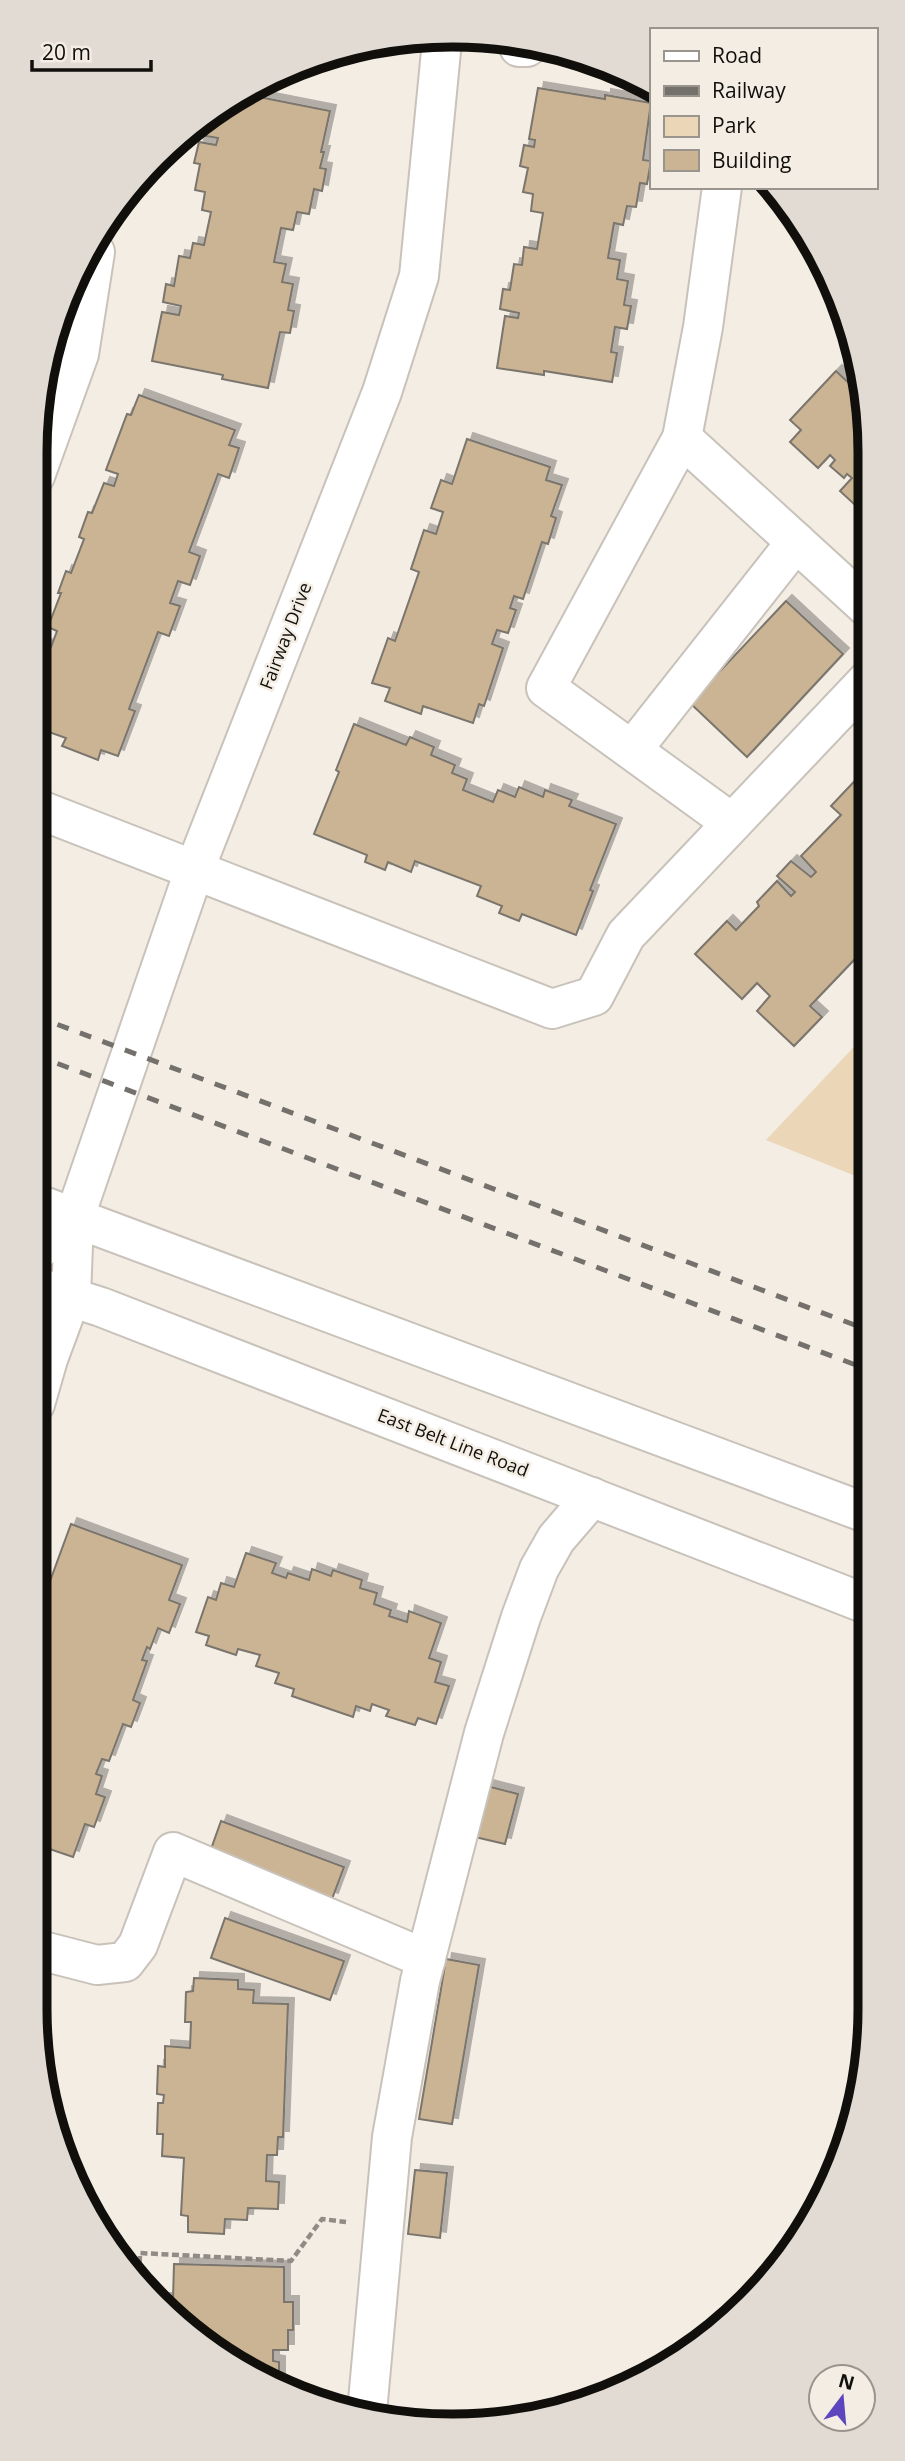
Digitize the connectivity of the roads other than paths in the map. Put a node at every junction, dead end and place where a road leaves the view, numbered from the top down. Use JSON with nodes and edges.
{"nodes":[{"id":1,"x":441,"y":47,"type":"edge"},
{"id":2,"x":722,"y":189,"type":"edge"},
{"id":3,"x":93,"y":266,"type":"edge"},
{"id":4,"x":682,"y":438,"type":"junction"},
{"id":5,"x":47,"y":442,"type":"edge"},
{"id":6,"x":796,"y":542,"type":"junction"},
{"id":7,"x":858,"y":599,"type":"edge"},
{"id":8,"x":858,"y":690,"type":"edge"},
{"id":9,"x":632,"y":750,"type":"junction"},
{"id":10,"x":47,"y":813,"type":"edge"},
{"id":11,"x":732,"y":823,"type":"junction"},
{"id":12,"x":194,"y":871,"type":"junction"},
{"id":13,"x":47,"y":1208,"type":"edge"},
{"id":14,"x":75,"y":1219,"type":"junction"},
{"id":15,"x":47,"y":1243,"type":"edge"},
{"id":16,"x":47,"y":1290,"type":"edge"},
{"id":17,"x":71,"y":1297,"type":"junction"},
{"id":18,"x":47,"y":1362,"type":"edge"},
{"id":19,"x":592,"y":1497,"type":"junction"},
{"id":20,"x":858,"y":1510,"type":"edge"},
{"id":21,"x":858,"y":1601,"type":"edge"},
{"id":22,"x":47,"y":1952,"type":"edge"},
{"id":23,"x":426,"y":1959,"type":"junction"},
{"id":24,"x":368,"y":2405,"type":"edge"}],
"edges":[{"from":1,"to":12,"type":"main road","name":"Fairway Drive"},
{"from":2,"to":4,"type":"main road"},
{"from":3,"to":5,"type":"main road"},
{"from":4,"to":6,"type":"main road"},
{"from":4,"to":9,"type":"main road"},
{"from":6,"to":7,"type":"main road"},
{"from":6,"to":9,"type":"main road"},
{"from":8,"to":11,"type":"main road"},
{"from":9,"to":11,"type":"main road"},
{"from":10,"to":12,"type":"main road"},
{"from":11,"to":12,"type":"main road"},
{"from":12,"to":14,"type":"main road","name":"Fairway Drive"},
{"from":13,"to":14,"type":"main road"},
{"from":14,"to":15,"type":"main road"},
{"from":14,"to":17,"type":"main road","name":"Fairway Drive"},
{"from":14,"to":20,"type":"main road"},
{"from":16,"to":17,"type":"main road","name":"East Belt Line Road"},
{"from":17,"to":18,"type":"main road","name":"Fairway Drive"},
{"from":17,"to":19,"type":"main road","name":"East Belt Line Road"},
{"from":19,"to":21,"type":"main road","name":"East Belt Line Road"},
{"from":19,"to":23,"type":"main road"},
{"from":22,"to":23,"type":"main road"},
{"from":23,"to":24,"type":"main road"}]}
